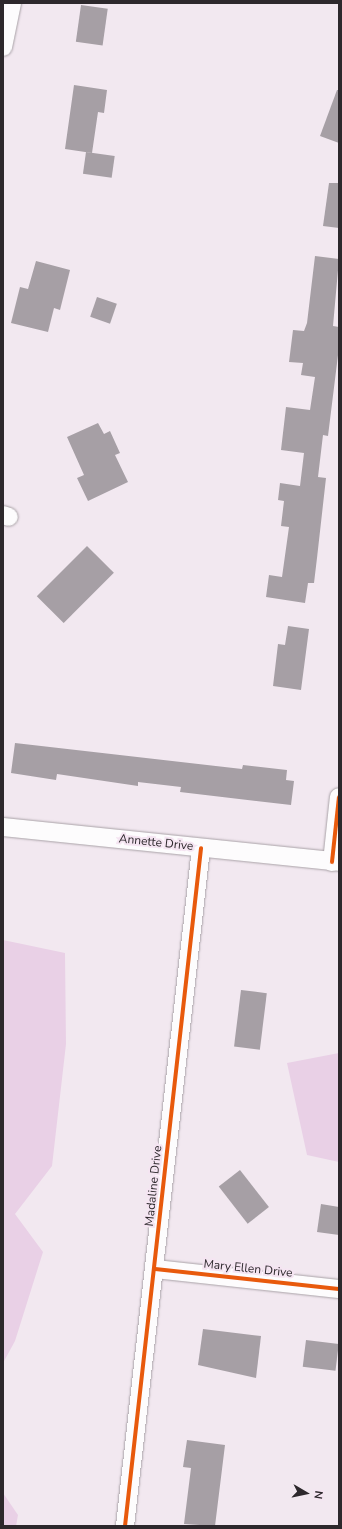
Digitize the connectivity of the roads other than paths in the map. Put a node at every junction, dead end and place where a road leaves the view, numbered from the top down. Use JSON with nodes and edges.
{"nodes":[{"id":1,"x":12,"y":3,"type":"edge"},
{"id":2,"x":3,"y":47,"type":"edge"},
{"id":3,"x":339,"y":797,"type":"edge"},
{"id":4,"x":3,"y":827,"type":"edge"},
{"id":5,"x":200,"y":848,"type":"junction"},
{"id":6,"x":336,"y":862,"type":"edge"},
{"id":7,"x":155,"y":1269,"type":"junction"},
{"id":8,"x":339,"y":1289,"type":"edge"},
{"id":9,"x":125,"y":1526,"type":"edge"}],
"edges":[{"from":1,"to":2,"type":"street"},
{"from":3,"to":6,"type":"street","name":"Annette Drive"},
{"from":4,"to":5,"type":"street","name":"Annette Drive"},
{"from":5,"to":6,"type":"street","name":"Annette Drive"},
{"from":5,"to":7,"type":"street","name":"Madaline Drive"},
{"from":7,"to":8,"type":"street","name":"Mary Ellen Drive"},
{"from":7,"to":9,"type":"street","name":"Madaline Drive"}]}
